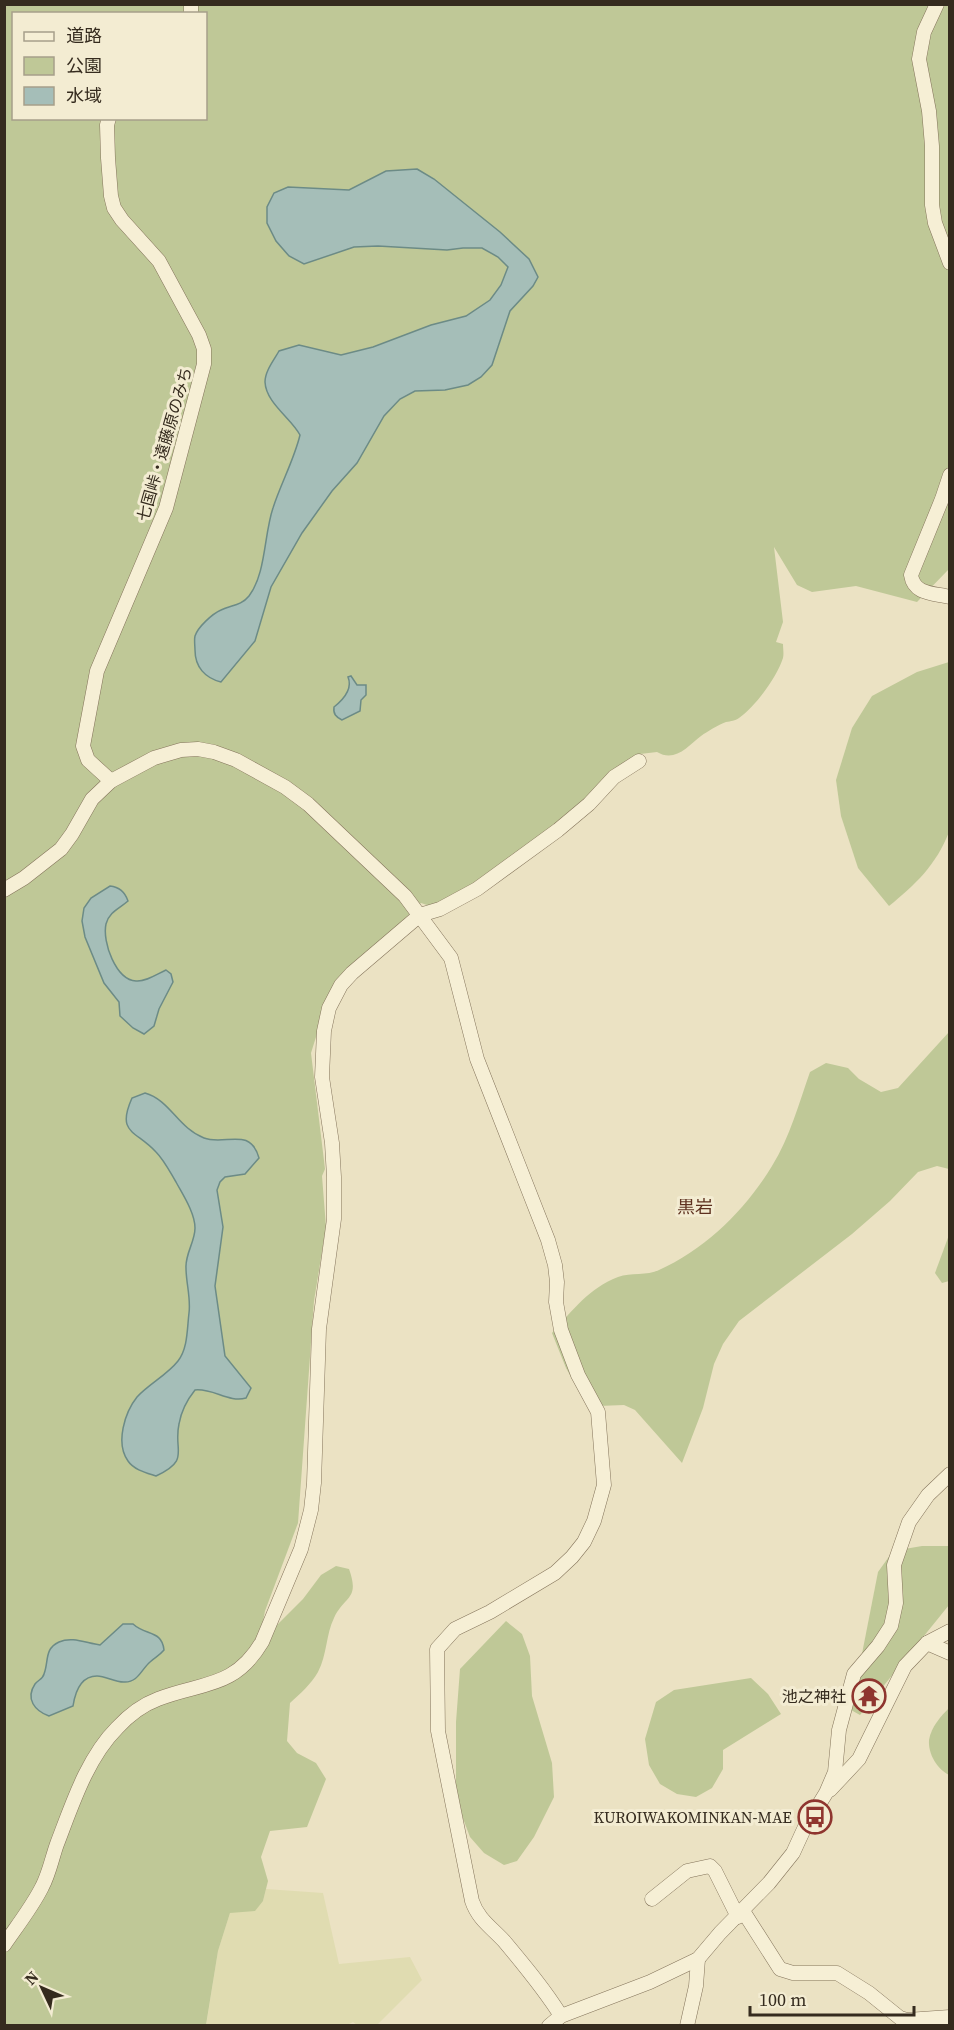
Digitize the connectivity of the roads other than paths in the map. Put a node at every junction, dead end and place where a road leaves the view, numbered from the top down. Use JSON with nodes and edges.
{"nodes":[{"id":1,"x":937,"y":4,"type":"edge"},
{"id":2,"x":108,"y":120,"type":"edge"},
{"id":3,"x":950,"y":263,"type":"edge"},
{"id":4,"x":950,"y":476,"type":"edge"},
{"id":5,"x":950,"y":597,"type":"edge"},
{"id":6,"x":639,"y":761,"type":"dead end"},
{"id":7,"x":111,"y":781,"type":"junction"},
{"id":8,"x":4,"y":890,"type":"edge"},
{"id":9,"x":420,"y":915,"type":"junction"},
{"id":10,"x":950,"y":1474,"type":"edge"},
{"id":11,"x":950,"y":1631,"type":"edge"},
{"id":12,"x":927,"y":1643,"type":"junction"},
{"id":13,"x":950,"y":1653,"type":"edge"},
{"id":14,"x":826,"y":1793,"type":"junction"},
{"id":15,"x":652,"y":1899,"type":"dead end"},
{"id":16,"x":741,"y":1914,"type":"junction"},
{"id":17,"x":4,"y":1945,"type":"edge"},
{"id":18,"x":698,"y":1959,"type":"junction"},
{"id":19,"x":561,"y":2016,"type":"junction"},
{"id":20,"x":950,"y":2017,"type":"edge"},
{"id":21,"x":549,"y":2025,"type":"edge"},
{"id":22,"x":687,"y":2025,"type":"edge"}],
"edges":[{"from":1,"to":3,"type":"street"},
{"from":2,"to":7,"type":"street","name":"七国峠・遠藤原のみち"},
{"from":4,"to":5,"type":"street"},
{"from":6,"to":9,"type":"street"},
{"from":7,"to":8,"type":"street"},
{"from":7,"to":9,"type":"street"},
{"from":9,"to":17,"type":"street"},
{"from":9,"to":19,"type":"street"},
{"from":10,"to":14,"type":"street"},
{"from":11,"to":12,"type":"street"},
{"from":12,"to":13,"type":"street"},
{"from":12,"to":14,"type":"street"},
{"from":14,"to":16,"type":"street"},
{"from":15,"to":16,"type":"street"},
{"from":16,"to":18,"type":"street"},
{"from":16,"to":20,"type":"street"},
{"from":18,"to":19,"type":"street"},
{"from":18,"to":22,"type":"street"},
{"from":19,"to":21,"type":"street"}]}
